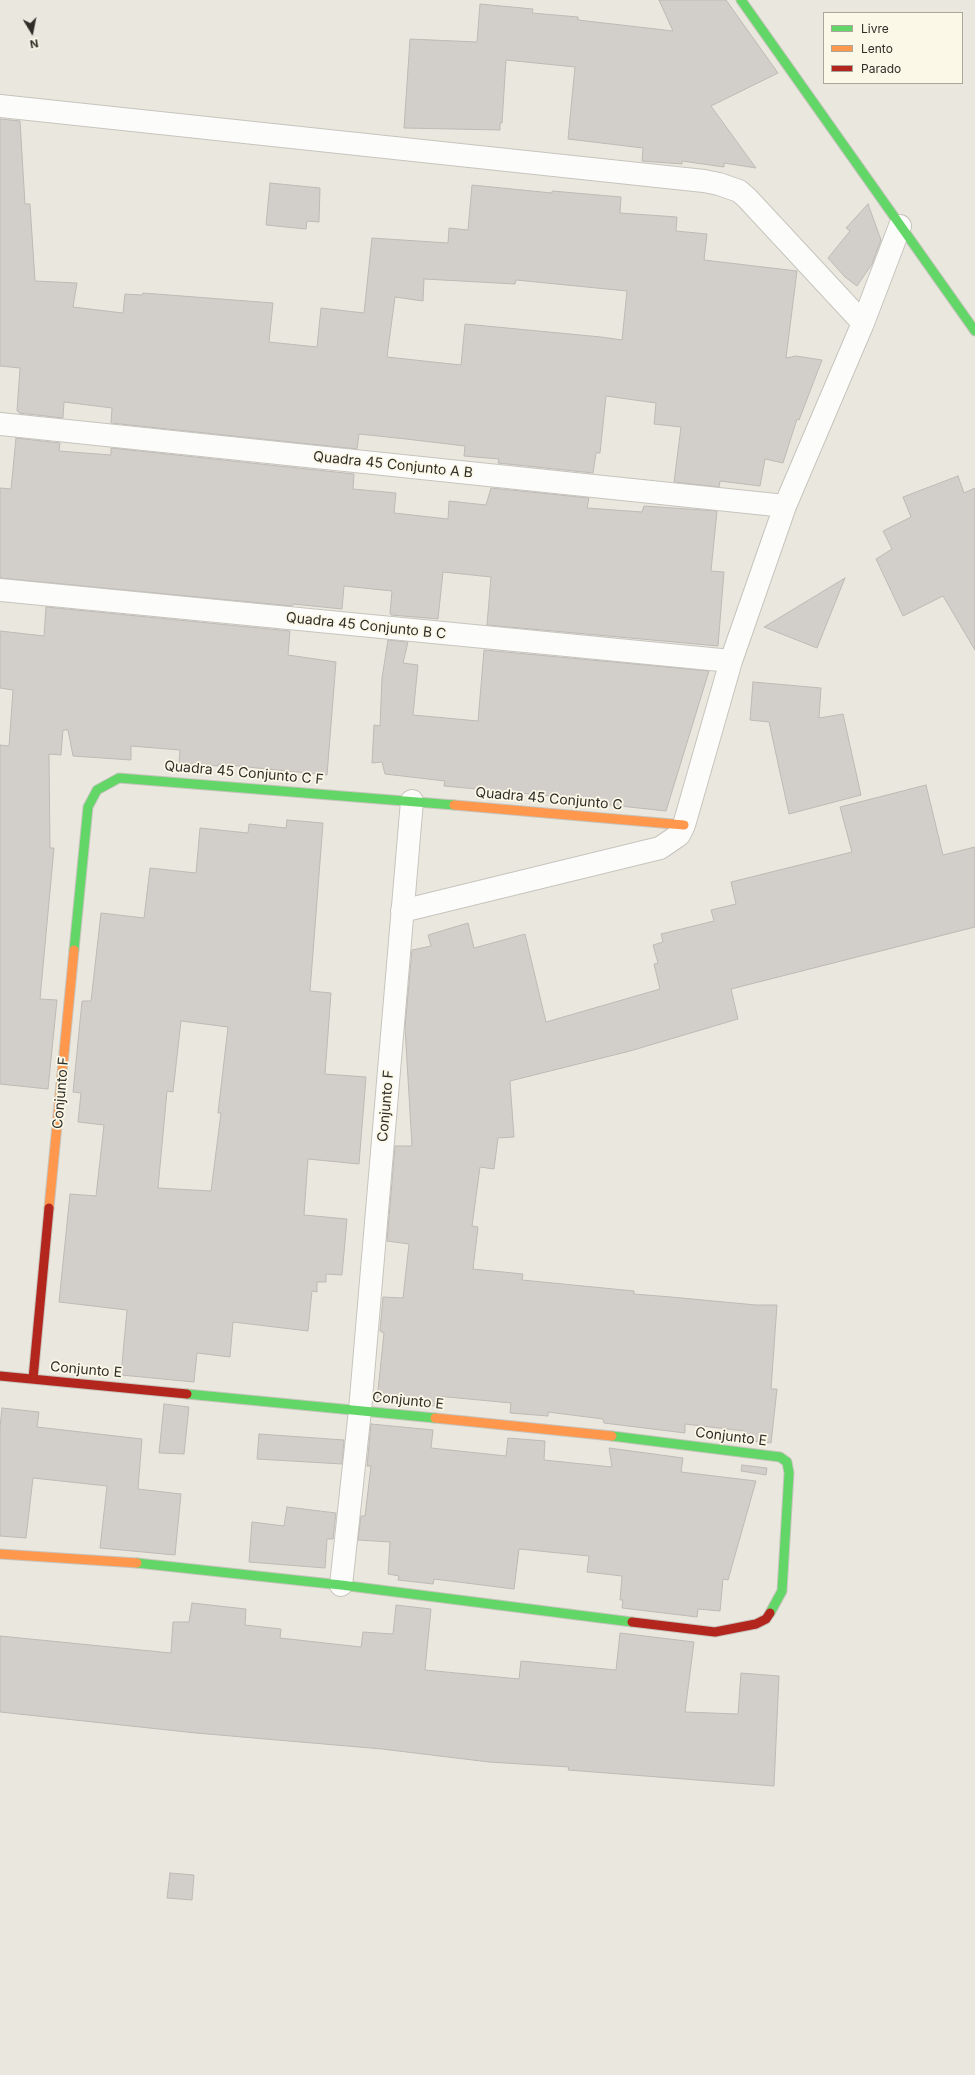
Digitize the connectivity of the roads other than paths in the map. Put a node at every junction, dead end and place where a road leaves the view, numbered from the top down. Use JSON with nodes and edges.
{"nodes":[{"id":1,"x":741,"y":0,"type":"edge"},
{"id":2,"x":0,"y":106,"type":"edge"},
{"id":3,"x":900,"y":226,"type":"junction"},
{"id":4,"x":863,"y":323,"type":"junction"},
{"id":5,"x":975,"y":332,"type":"edge"},
{"id":6,"x":0,"y":424,"type":"edge"},
{"id":7,"x":785,"y":506,"type":"junction"},
{"id":8,"x":0,"y":590,"type":"edge"},
{"id":9,"x":731,"y":661,"type":"junction"},
{"id":10,"x":412,"y":801,"type":"junction"},
{"id":11,"x":88,"y":807,"type":"joint"},
{"id":12,"x":684,"y":825,"type":"junction"},
{"id":13,"x":402,"y":911,"type":"junction"},
{"id":14,"x":0,"y":1376,"type":"edge"},
{"id":15,"x":34,"y":1379,"type":"junction"},
{"id":16,"x":360,"y":1410,"type":"junction"},
{"id":17,"x":0,"y":1554,"type":"edge"},
{"id":18,"x":341,"y":1585,"type":"junction"}],
"edges":[{"from":1,"to":3,"type":"street"},
{"from":2,"to":4,"type":"street"},
{"from":3,"to":4,"type":"street"},
{"from":3,"to":5,"type":"street"},
{"from":4,"to":7,"type":"street"},
{"from":6,"to":7,"type":"street","name":"Quadra 45 Conjunto A B"},
{"from":7,"to":9,"type":"street"},
{"from":8,"to":9,"type":"street","name":"Quadra 45 Conjunto B C"},
{"from":9,"to":12,"type":"street"},
{"from":10,"to":11,"type":"street","name":"Quadra 45 Conjunto C F"},
{"from":10,"to":12,"type":"street","name":"Quadra 45 Conjunto C"},
{"from":10,"to":13,"type":"street","name":"Conjunto F"},
{"from":11,"to":15,"type":"street","name":"Conjunto F"},
{"from":12,"to":13,"type":"street"},
{"from":13,"to":16,"type":"street","name":"Conjunto F"},
{"from":14,"to":15,"type":"street","name":"Conjunto E"},
{"from":15,"to":16,"type":"street","name":"Conjunto E"},
{"from":16,"to":18,"type":"street","name":"Conjunto F"},
{"from":16,"to":18,"type":"street","name":"Conjunto E"},
{"from":17,"to":18,"type":"street"}]}
